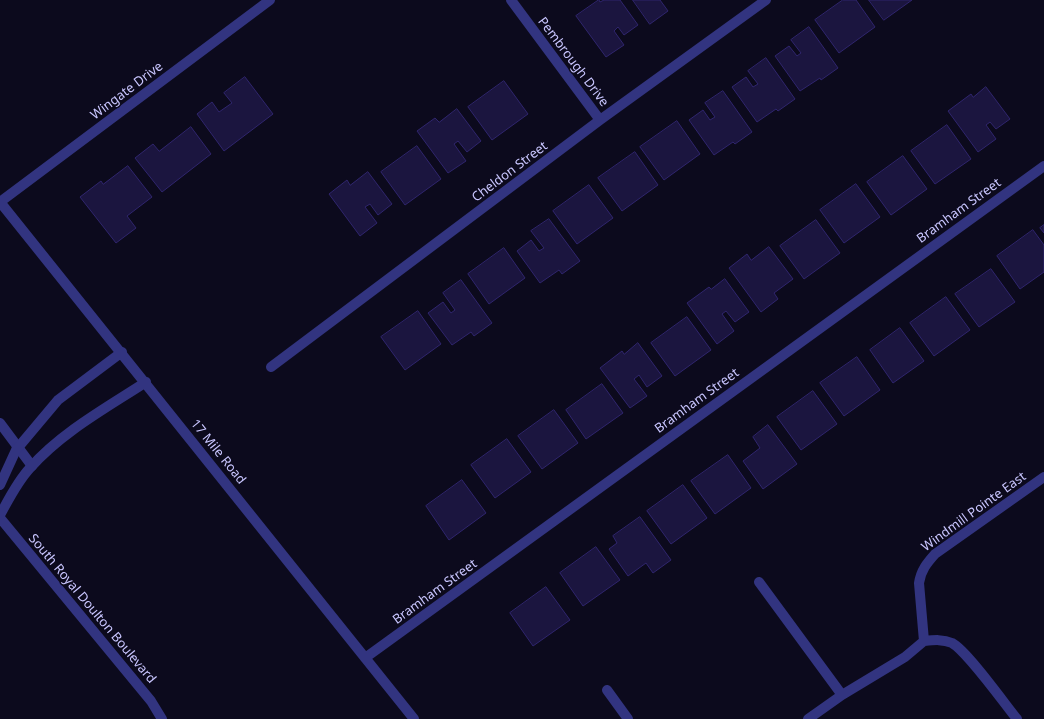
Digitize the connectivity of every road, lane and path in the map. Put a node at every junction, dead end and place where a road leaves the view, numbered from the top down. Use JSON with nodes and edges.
{"nodes":[{"id":1,"x":270,"y":0,"type":"edge"},
{"id":2,"x":511,"y":0,"type":"edge"},
{"id":3,"x":766,"y":0,"type":"edge"},
{"id":4,"x":600,"y":120,"type":"junction"},
{"id":5,"x":1044,"y":166,"type":"edge"},
{"id":6,"x":0,"y":202,"type":"edge"},
{"id":7,"x":122,"y":352,"type":"junction"},
{"id":8,"x":271,"y":367,"type":"dead end"},
{"id":9,"x":146,"y":382,"type":"junction"},
{"id":10,"x":0,"y":423,"type":"edge"},
{"id":11,"x":18,"y":447,"type":"junction"},
{"id":12,"x":32,"y":466,"type":"junction"},
{"id":13,"x":1044,"y":477,"type":"edge"},
{"id":14,"x":0,"y":485,"type":"edge"},
{"id":15,"x":0,"y":516,"type":"edge"},
{"id":16,"x":759,"y":582,"type":"dead end"},
{"id":17,"x":924,"y":641,"type":"junction"},
{"id":18,"x":365,"y":658,"type":"junction"},
{"id":19,"x":607,"y":690,"type":"dead end"},
{"id":20,"x":842,"y":695,"type":"junction"},
{"id":21,"x":162,"y":719,"type":"edge"},
{"id":22,"x":414,"y":719,"type":"edge"},
{"id":23,"x":628,"y":719,"type":"edge"},
{"id":24,"x":808,"y":719,"type":"edge"},
{"id":25,"x":1016,"y":719,"type":"edge"}],
"edges":[{"from":1,"to":6,"type":"street","name":"Wingate Drive"},
{"from":2,"to":4,"type":"street","name":"Pembrough Drive"},
{"from":3,"to":4,"type":"street","name":"Cheldon Street"},
{"from":4,"to":8,"type":"street","name":"Cheldon Street"},
{"from":5,"to":18,"type":"street","name":"Bramham Street"},
{"from":6,"to":7,"type":"street","name":"17 Mile Road"},
{"from":7,"to":9,"type":"street","name":"17 Mile Road"},
{"from":7,"to":11,"type":"street"},
{"from":9,"to":12,"type":"street"},
{"from":9,"to":18,"type":"street","name":"17 Mile Road"},
{"from":10,"to":11,"type":"street"},
{"from":11,"to":12,"type":"street"},
{"from":11,"to":14,"type":"street"},
{"from":12,"to":15,"type":"street"},
{"from":13,"to":17,"type":"street","name":"Windmill Pointe East"},
{"from":15,"to":21,"type":"street","name":"South Royal Doulton Boulevard"},
{"from":16,"to":20,"type":"street"},
{"from":17,"to":20,"type":"street"},
{"from":17,"to":25,"type":"street"},
{"from":18,"to":22,"type":"street","name":"17 Mile Road"},
{"from":19,"to":23,"type":"street"},
{"from":20,"to":24,"type":"street"}]}
